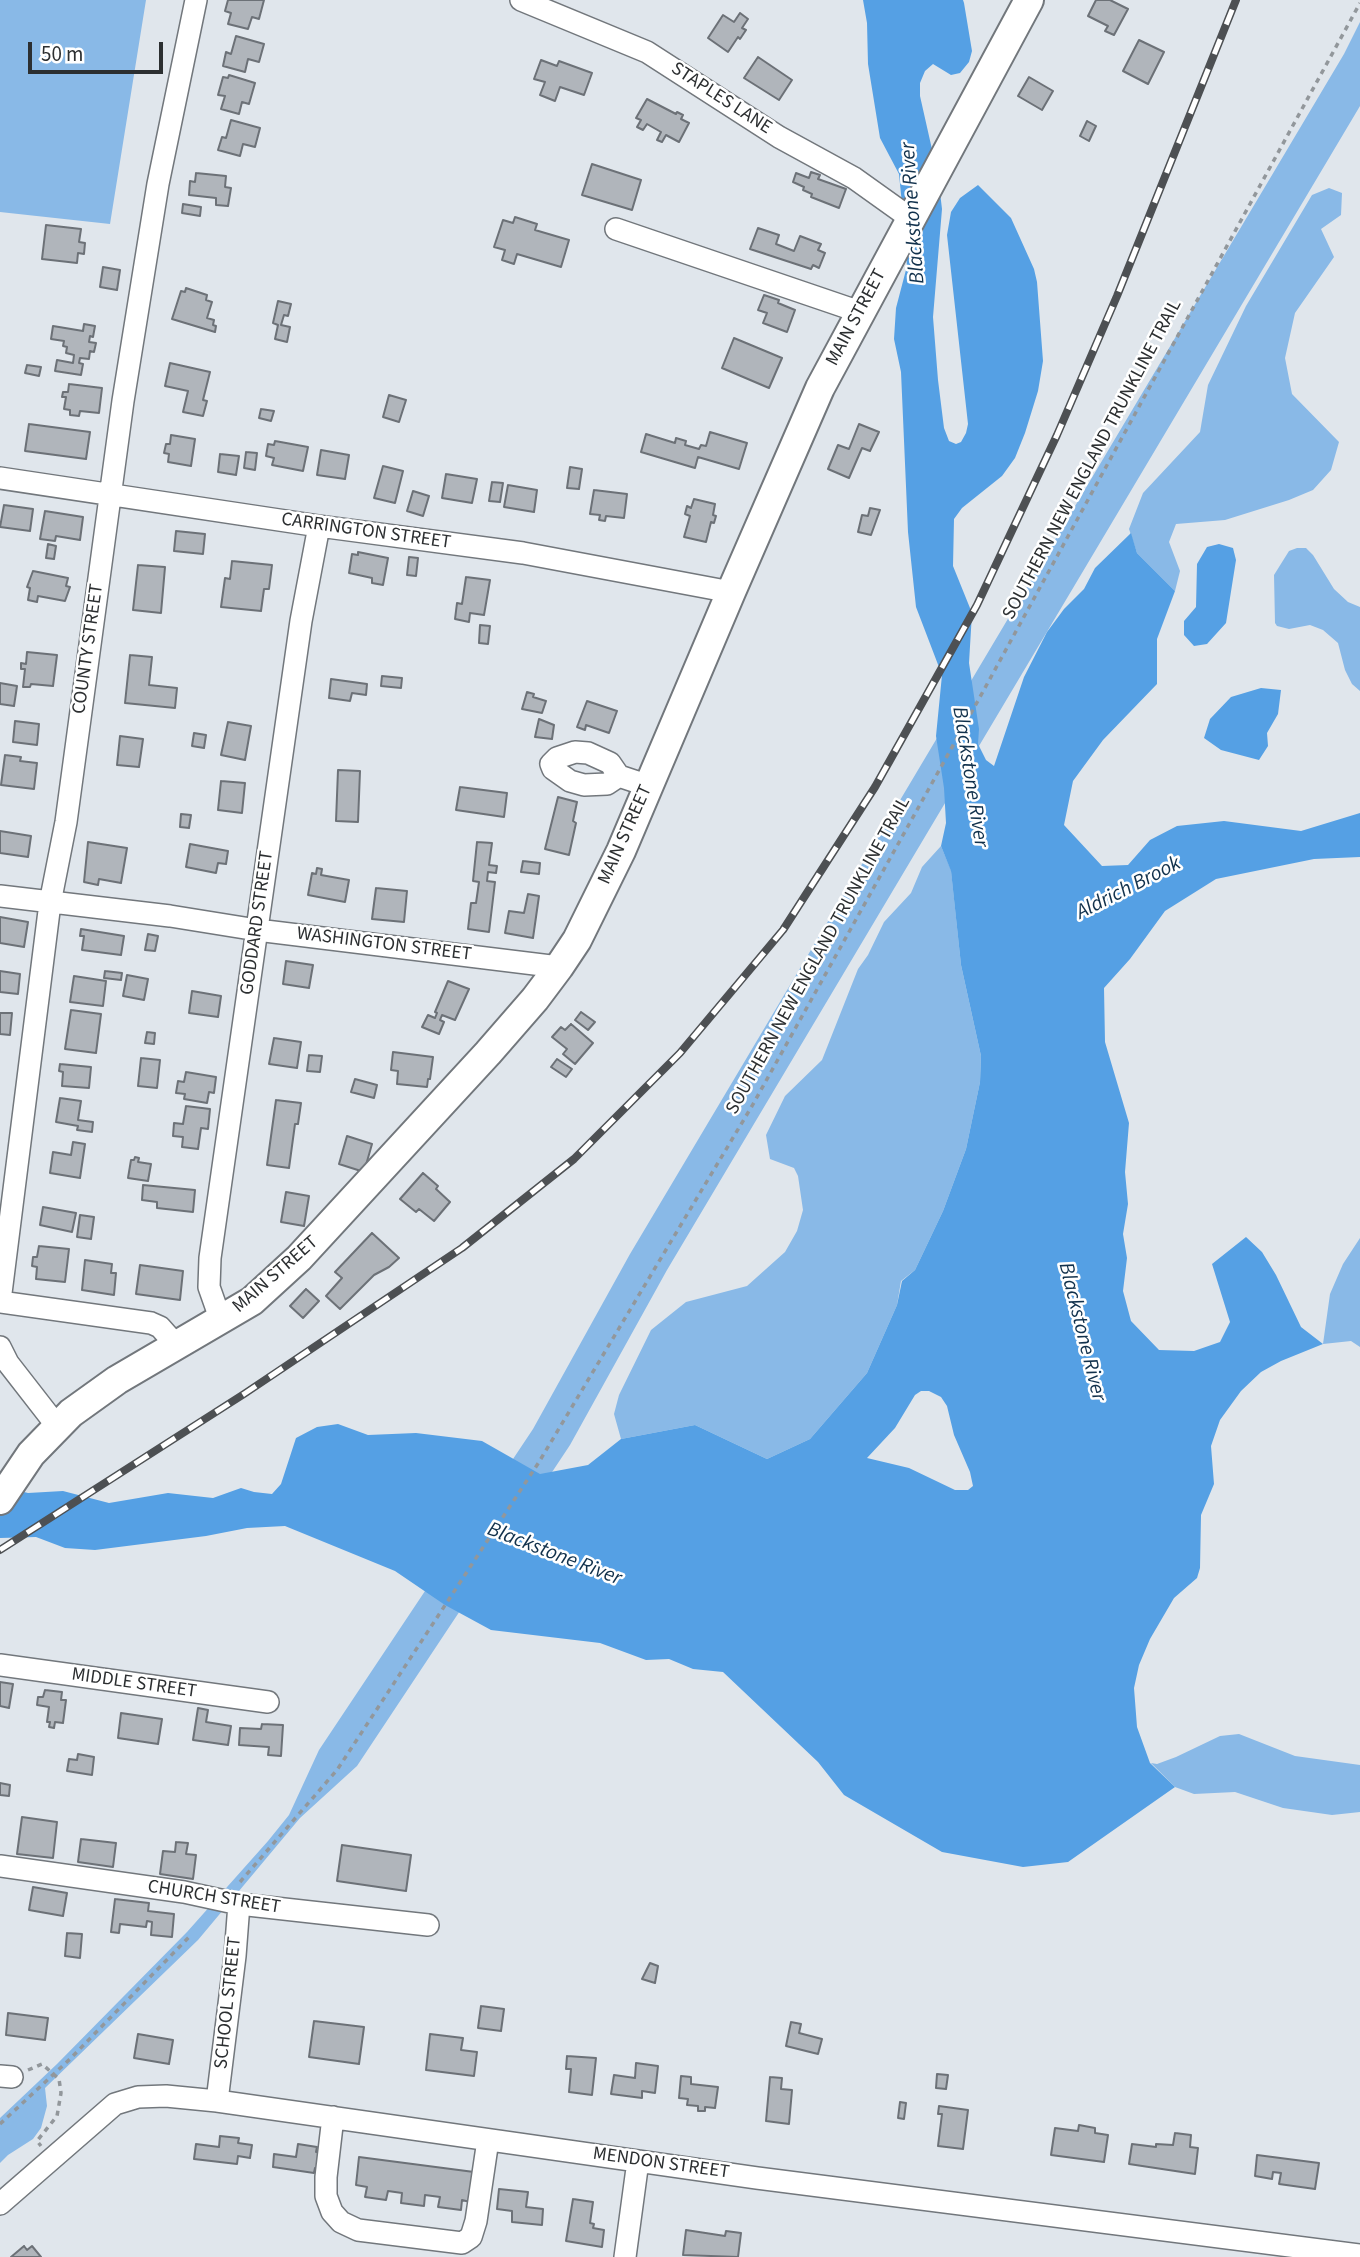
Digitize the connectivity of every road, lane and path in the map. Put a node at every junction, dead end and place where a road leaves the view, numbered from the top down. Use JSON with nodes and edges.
{"nodes":[{"id":1,"x":196,"y":0,"type":"edge"},
{"id":2,"x":521,"y":0,"type":"edge"},
{"id":3,"x":1028,"y":0,"type":"edge"},
{"id":4,"x":1360,"y":3,"type":"edge"},
{"id":5,"x":903,"y":213,"type":"junction"},
{"id":6,"x":616,"y":229,"type":"dead end"},
{"id":7,"x":860,"y":312,"type":"junction"},
{"id":8,"x":0,"y":478,"type":"edge"},
{"id":9,"x":110,"y":493,"type":"junction"},
{"id":10,"x":319,"y":526,"type":"junction"},
{"id":11,"x":731,"y":592,"type":"junction"},
{"id":12,"x":619,"y":776,"type":"dead end"},
{"id":13,"x":649,"y":786,"type":"junction"},
{"id":14,"x":0,"y":896,"type":"edge"},
{"id":15,"x":50,"y":904,"type":"junction"},
{"id":16,"x":257,"y":930,"type":"junction"},
{"id":17,"x":559,"y":967,"type":"junction"},
{"id":18,"x":0,"y":1301,"type":"edge"},
{"id":19,"x":221,"y":1321,"type":"junction"},
{"id":20,"x":176,"y":1345,"type":"junction"},
{"id":21,"x":0,"y":1347,"type":"edge"},
{"id":22,"x":52,"y":1431,"type":"junction"},
{"id":23,"x":0,"y":1500,"type":"edge"},
{"id":24,"x":0,"y":1665,"type":"edge"},
{"id":25,"x":268,"y":1702,"type":"dead end"},
{"id":26,"x":0,"y":1866,"type":"edge"},
{"id":27,"x":240,"y":1882,"type":"dead end"},
{"id":28,"x":239,"y":1904,"type":"junction"},
{"id":29,"x":428,"y":1925,"type":"dead end"},
{"id":30,"x":191,"y":1935,"type":"dead end"},
{"id":31,"x":55,"y":2073,"type":"junction"},
{"id":32,"x":6,"y":2076,"type":"edge"},
{"id":33,"x":217,"y":2101,"type":"junction"},
{"id":34,"x":333,"y":2117,"type":"junction"},
{"id":35,"x":0,"y":2124,"type":"edge"},
{"id":36,"x":488,"y":2140,"type":"junction"},
{"id":37,"x":49,"y":2160,"type":"junction"},
{"id":38,"x":638,"y":2161,"type":"junction"},
{"id":39,"x":0,"y":2204,"type":"edge"},
{"id":40,"x":1360,"y":2255,"type":"edge"},
{"id":41,"x":625,"y":2257,"type":"edge"}],
"edges":[{"from":1,"to":9,"type":"street","name":"COUNTY STREET"},
{"from":2,"to":5,"type":"street","name":"STAPLES LANE"},
{"from":3,"to":5,"type":"main road","name":"MAIN STREET"},
{"from":4,"to":27,"type":"path","name":"SOUTHERN NEW ENGLAND TRUNKLINE TRAIL"},
{"from":5,"to":7,"type":"main road","name":"MAIN STREET"},
{"from":6,"to":7,"type":"street"},
{"from":7,"to":11,"type":"main road","name":"MAIN STREET"},
{"from":8,"to":9,"type":"street","name":"CARRINGTON STREET"},
{"from":9,"to":10,"type":"street","name":"CARRINGTON STREET"},
{"from":9,"to":15,"type":"street","name":"COUNTY STREET"},
{"from":10,"to":11,"type":"street","name":"CARRINGTON STREET"},
{"from":10,"to":16,"type":"street","name":"GODDARD STREET"},
{"from":11,"to":13,"type":"main road","name":"MAIN STREET"},
{"from":12,"to":13,"type":"street"},
{"from":13,"to":17,"type":"main road","name":"MAIN STREET"},
{"from":14,"to":15,"type":"street","name":"WASHINGTON STREET"},
{"from":15,"to":16,"type":"street","name":"WASHINGTON STREET"},
{"from":15,"to":18,"type":"street","name":"COUNTY STREET"},
{"from":16,"to":17,"type":"street","name":"WASHINGTON STREET"},
{"from":16,"to":19,"type":"street","name":"GODDARD STREET"},
{"from":17,"to":19,"type":"main road","name":"MAIN STREET"},
{"from":18,"to":20,"type":"street"},
{"from":19,"to":20,"type":"main road","name":"MAIN STREET"},
{"from":20,"to":22,"type":"main road","name":"MAIN STREET"},
{"from":21,"to":22,"type":"street"},
{"from":22,"to":23,"type":"main road","name":"MAIN STREET"},
{"from":24,"to":25,"type":"street","name":"MIDDLE STREET"},
{"from":26,"to":28,"type":"street","name":"CHURCH STREET"},
{"from":28,"to":29,"type":"street","name":"CHURCH STREET"},
{"from":28,"to":33,"type":"street","name":"SCHOOL STREET"},
{"from":30,"to":31,"type":"path"},
{"from":31,"to":32,"type":"path"},
{"from":31,"to":35,"type":"path"},
{"from":31,"to":37,"type":"path"},
{"from":33,"to":34,"type":"street","name":"MENDON STREET"},
{"from":33,"to":37,"type":"street","name":"MENDON STREET"},
{"from":34,"to":36,"type":"street","name":"MENDON STREET"},
{"from":34,"to":36,"type":"street"},
{"from":36,"to":38,"type":"street","name":"MENDON STREET"},
{"from":37,"to":39,"type":"street","name":"MENDON STREET"},
{"from":38,"to":40,"type":"street","name":"MENDON STREET"},
{"from":38,"to":41,"type":"street"}]}
